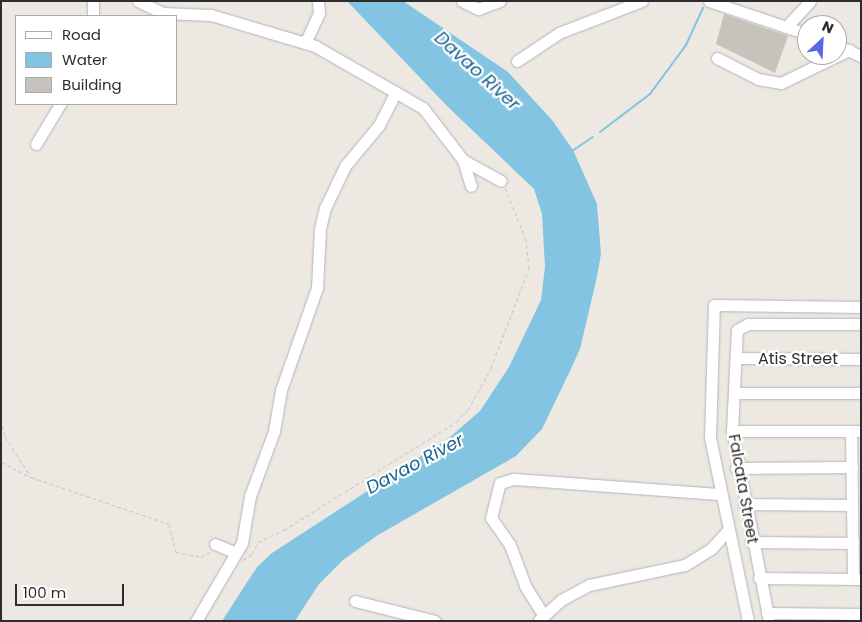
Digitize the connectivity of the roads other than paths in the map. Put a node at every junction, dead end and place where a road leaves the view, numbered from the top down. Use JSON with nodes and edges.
{"nodes":[{"id":1,"x":93,"y":1,"type":"edge"},
{"id":2,"x":138,"y":1,"type":"edge"},
{"id":3,"x":318,"y":1,"type":"edge"},
{"id":4,"x":462,"y":1,"type":"edge"},
{"id":5,"x":500,"y":1,"type":"edge"},
{"id":6,"x":642,"y":1,"type":"edge"},
{"id":7,"x":710,"y":1,"type":"edge"},
{"id":8,"x":810,"y":1,"type":"edge"},
{"id":9,"x":92,"y":15,"type":"edge"},
{"id":10,"x":786,"y":27,"type":"junction"},
{"id":11,"x":797,"y":31,"type":"edge"},
{"id":12,"x":306,"y":41,"type":"junction"},
{"id":13,"x":849,"y":50,"type":"joint"},
{"id":14,"x":861,"y":56,"type":"edge"},
{"id":15,"x":717,"y":58,"type":"dead end"},
{"id":16,"x":517,"y":61,"type":"dead end"},
{"id":17,"x":396,"y":92,"type":"junction"},
{"id":18,"x":59,"y":105,"type":"edge"},
{"id":19,"x":36,"y":144,"type":"dead end"},
{"id":20,"x":464,"y":160,"type":"junction"},
{"id":21,"x":501,"y":181,"type":"road end"},
{"id":22,"x":471,"y":186,"type":"dead end"},
{"id":23,"x":861,"y":307,"type":"edge"},
{"id":24,"x":861,"y":324,"type":"edge"},
{"id":25,"x":736,"y":358,"type":"junction"},
{"id":26,"x":861,"y":359,"type":"edge"},
{"id":27,"x":735,"y":393,"type":"junction"},
{"id":28,"x":861,"y":393,"type":"edge"},
{"id":29,"x":732,"y":431,"type":"junction"},
{"id":30,"x":856,"y":431,"type":"edge"},
{"id":31,"x":852,"y":467,"type":"junction"},
{"id":32,"x":736,"y":468,"type":"junction"},
{"id":33,"x":719,"y":494,"type":"junction"},
{"id":34,"x":744,"y":504,"type":"junction"},
{"id":35,"x":852,"y":505,"type":"junction"},
{"id":36,"x":727,"y":531,"type":"junction"},
{"id":37,"x":751,"y":542,"type":"junction"},
{"id":38,"x":853,"y":543,"type":"junction"},
{"id":39,"x":216,"y":544,"type":"road end"},
{"id":40,"x":235,"y":556,"type":"junction"},
{"id":41,"x":759,"y":578,"type":"junction"},
{"id":42,"x":857,"y":579,"type":"edge"},
{"id":43,"x":355,"y":601,"type":"dead end"},
{"id":44,"x":861,"y":614,"type":"edge"},
{"id":45,"x":768,"y":617,"type":"edge"},
{"id":46,"x":541,"y":618,"type":"edge"},
{"id":47,"x":196,"y":621,"type":"edge"},
{"id":48,"x":435,"y":621,"type":"edge"},
{"id":49,"x":529,"y":621,"type":"edge"},
{"id":50,"x":748,"y":621,"type":"edge"}],
"edges":[{"from":1,"to":9,"type":"street"},
{"from":2,"to":12,"type":"street"},
{"from":3,"to":12,"type":"street"},
{"from":4,"to":5,"type":"street"},
{"from":6,"to":16,"type":"street"},
{"from":7,"to":10,"type":"street"},
{"from":8,"to":10,"type":"street"},
{"from":10,"to":11,"type":"street"},
{"from":12,"to":17,"type":"street"},
{"from":13,"to":14,"type":"street"},
{"from":13,"to":15,"type":"street"},
{"from":17,"to":20,"type":"street"},
{"from":17,"to":40,"type":"street"},
{"from":18,"to":19,"type":"street"},
{"from":20,"to":21,"type":"street"},
{"from":20,"to":22,"type":"street"},
{"from":23,"to":33,"type":"street"},
{"from":24,"to":25,"type":"street","name":"Falcata Street"},
{"from":25,"to":26,"type":"street","name":"Atis Street"},
{"from":25,"to":27,"type":"street","name":"Falcata Street"},
{"from":27,"to":28,"type":"street"},
{"from":27,"to":29,"type":"street","name":"Falcata Street"},
{"from":29,"to":30,"type":"street"},
{"from":29,"to":32,"type":"street","name":"Falcata Street"},
{"from":30,"to":31,"type":"street"},
{"from":31,"to":32,"type":"street"},
{"from":31,"to":35,"type":"street"},
{"from":32,"to":34,"type":"street","name":"Falcata Street"},
{"from":33,"to":36,"type":"street"},
{"from":33,"to":46,"type":"street"},
{"from":34,"to":35,"type":"street"},
{"from":34,"to":37,"type":"street","name":"Falcata Street"},
{"from":35,"to":38,"type":"street"},
{"from":36,"to":46,"type":"street"},
{"from":36,"to":50,"type":"street"},
{"from":37,"to":38,"type":"street"},
{"from":37,"to":41,"type":"street","name":"Falcata Street"},
{"from":38,"to":42,"type":"street"},
{"from":39,"to":40,"type":"street"},
{"from":40,"to":47,"type":"street"},
{"from":41,"to":42,"type":"street"},
{"from":41,"to":45,"type":"street","name":"Falcata Street"},
{"from":43,"to":48,"type":"street"},
{"from":44,"to":45,"type":"street"},
{"from":46,"to":49,"type":"street"}]}
